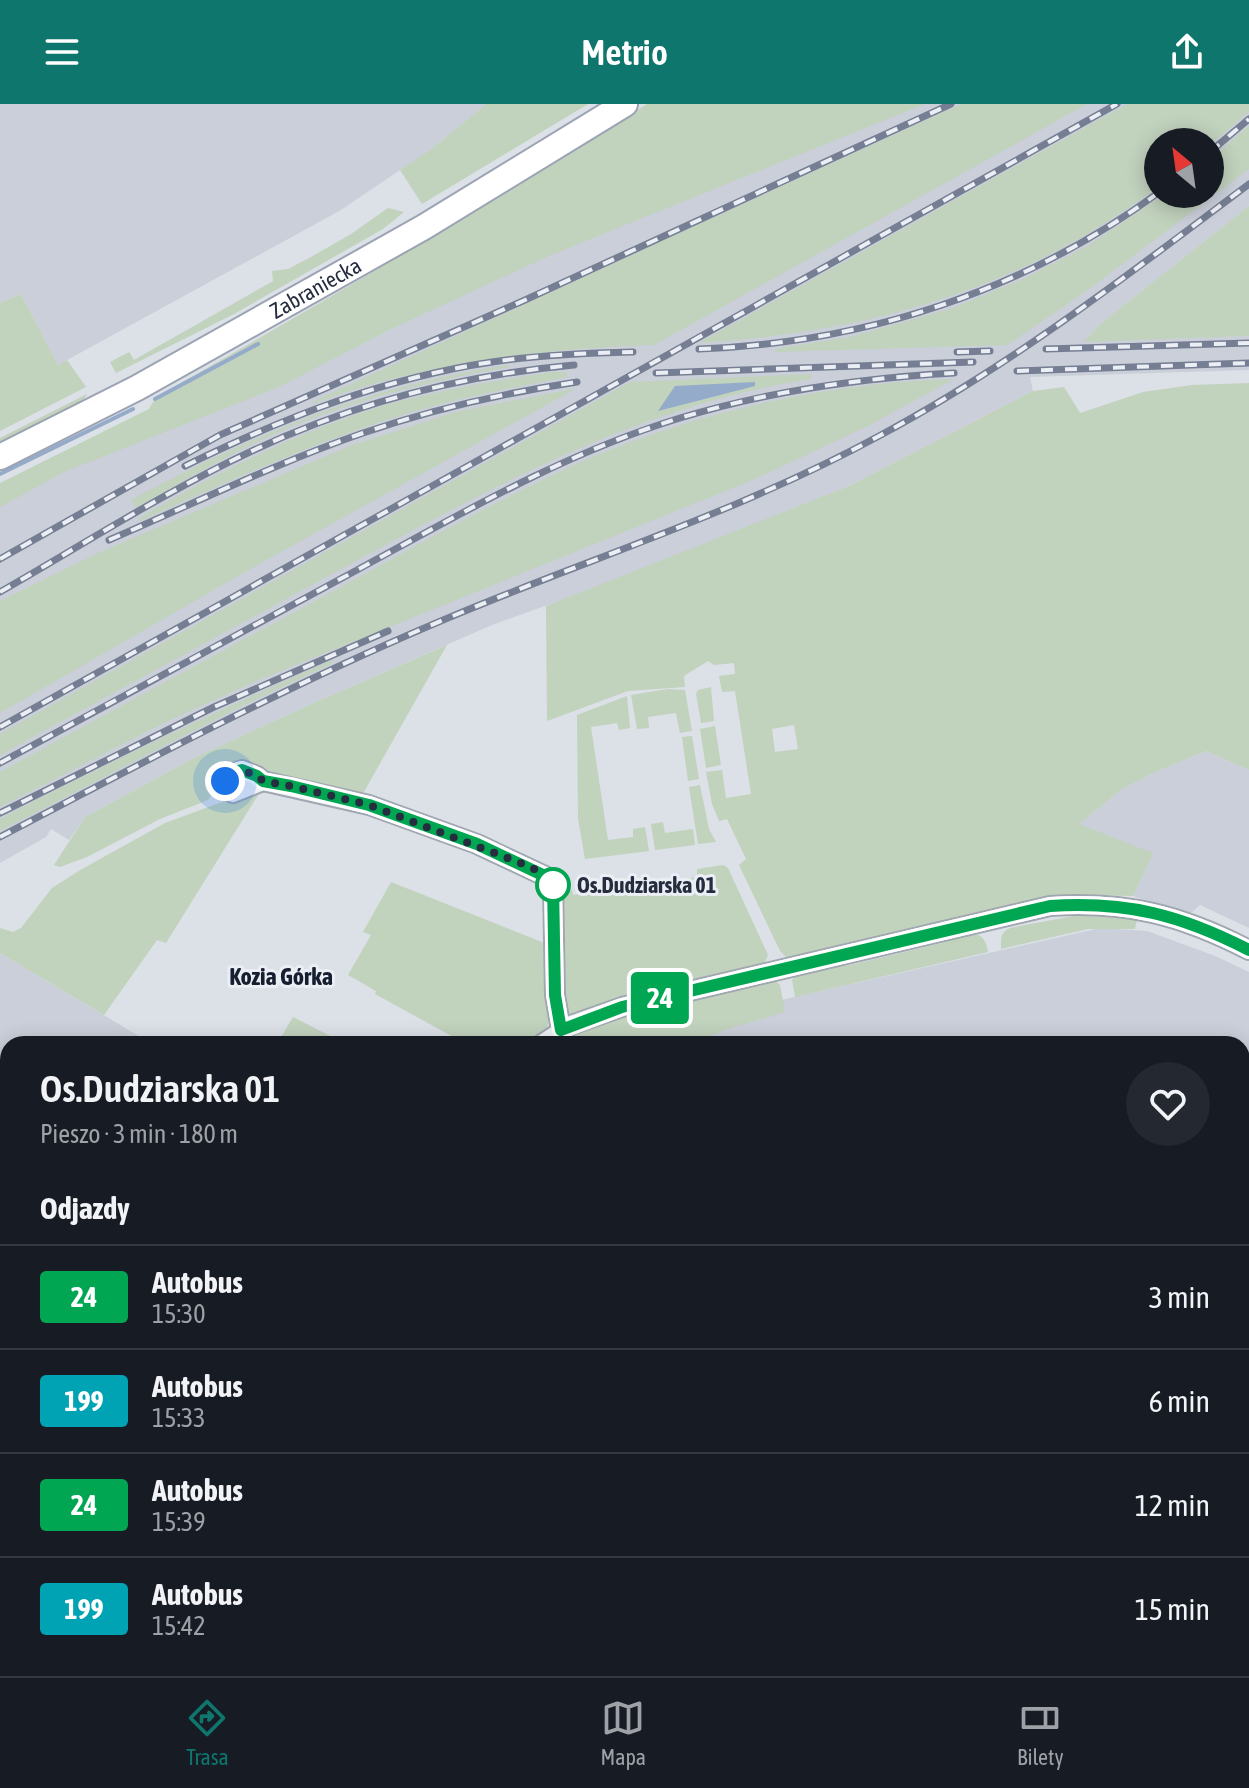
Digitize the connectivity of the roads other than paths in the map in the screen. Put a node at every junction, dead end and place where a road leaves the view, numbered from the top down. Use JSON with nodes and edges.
{"nodes":[{"id":1,"x":625,"y":104,"type":"edge"},
{"id":2,"x":0,"y":457,"type":"edge"},
{"id":3,"x":263,"y":781,"type":"dead end"},
{"id":4,"x":1249,"y":950,"type":"edge"},
{"id":5,"x":561,"y":1030,"type":"junction"},
{"id":6,"x":553,"y":1036,"type":"edge"}],
"edges":[{"from":1,"to":2,"type":"main road","name":"Zabraniecka"},
{"from":3,"to":5,"type":"street"},
{"from":4,"to":5,"type":"street"},
{"from":5,"to":6,"type":"street"}]}
